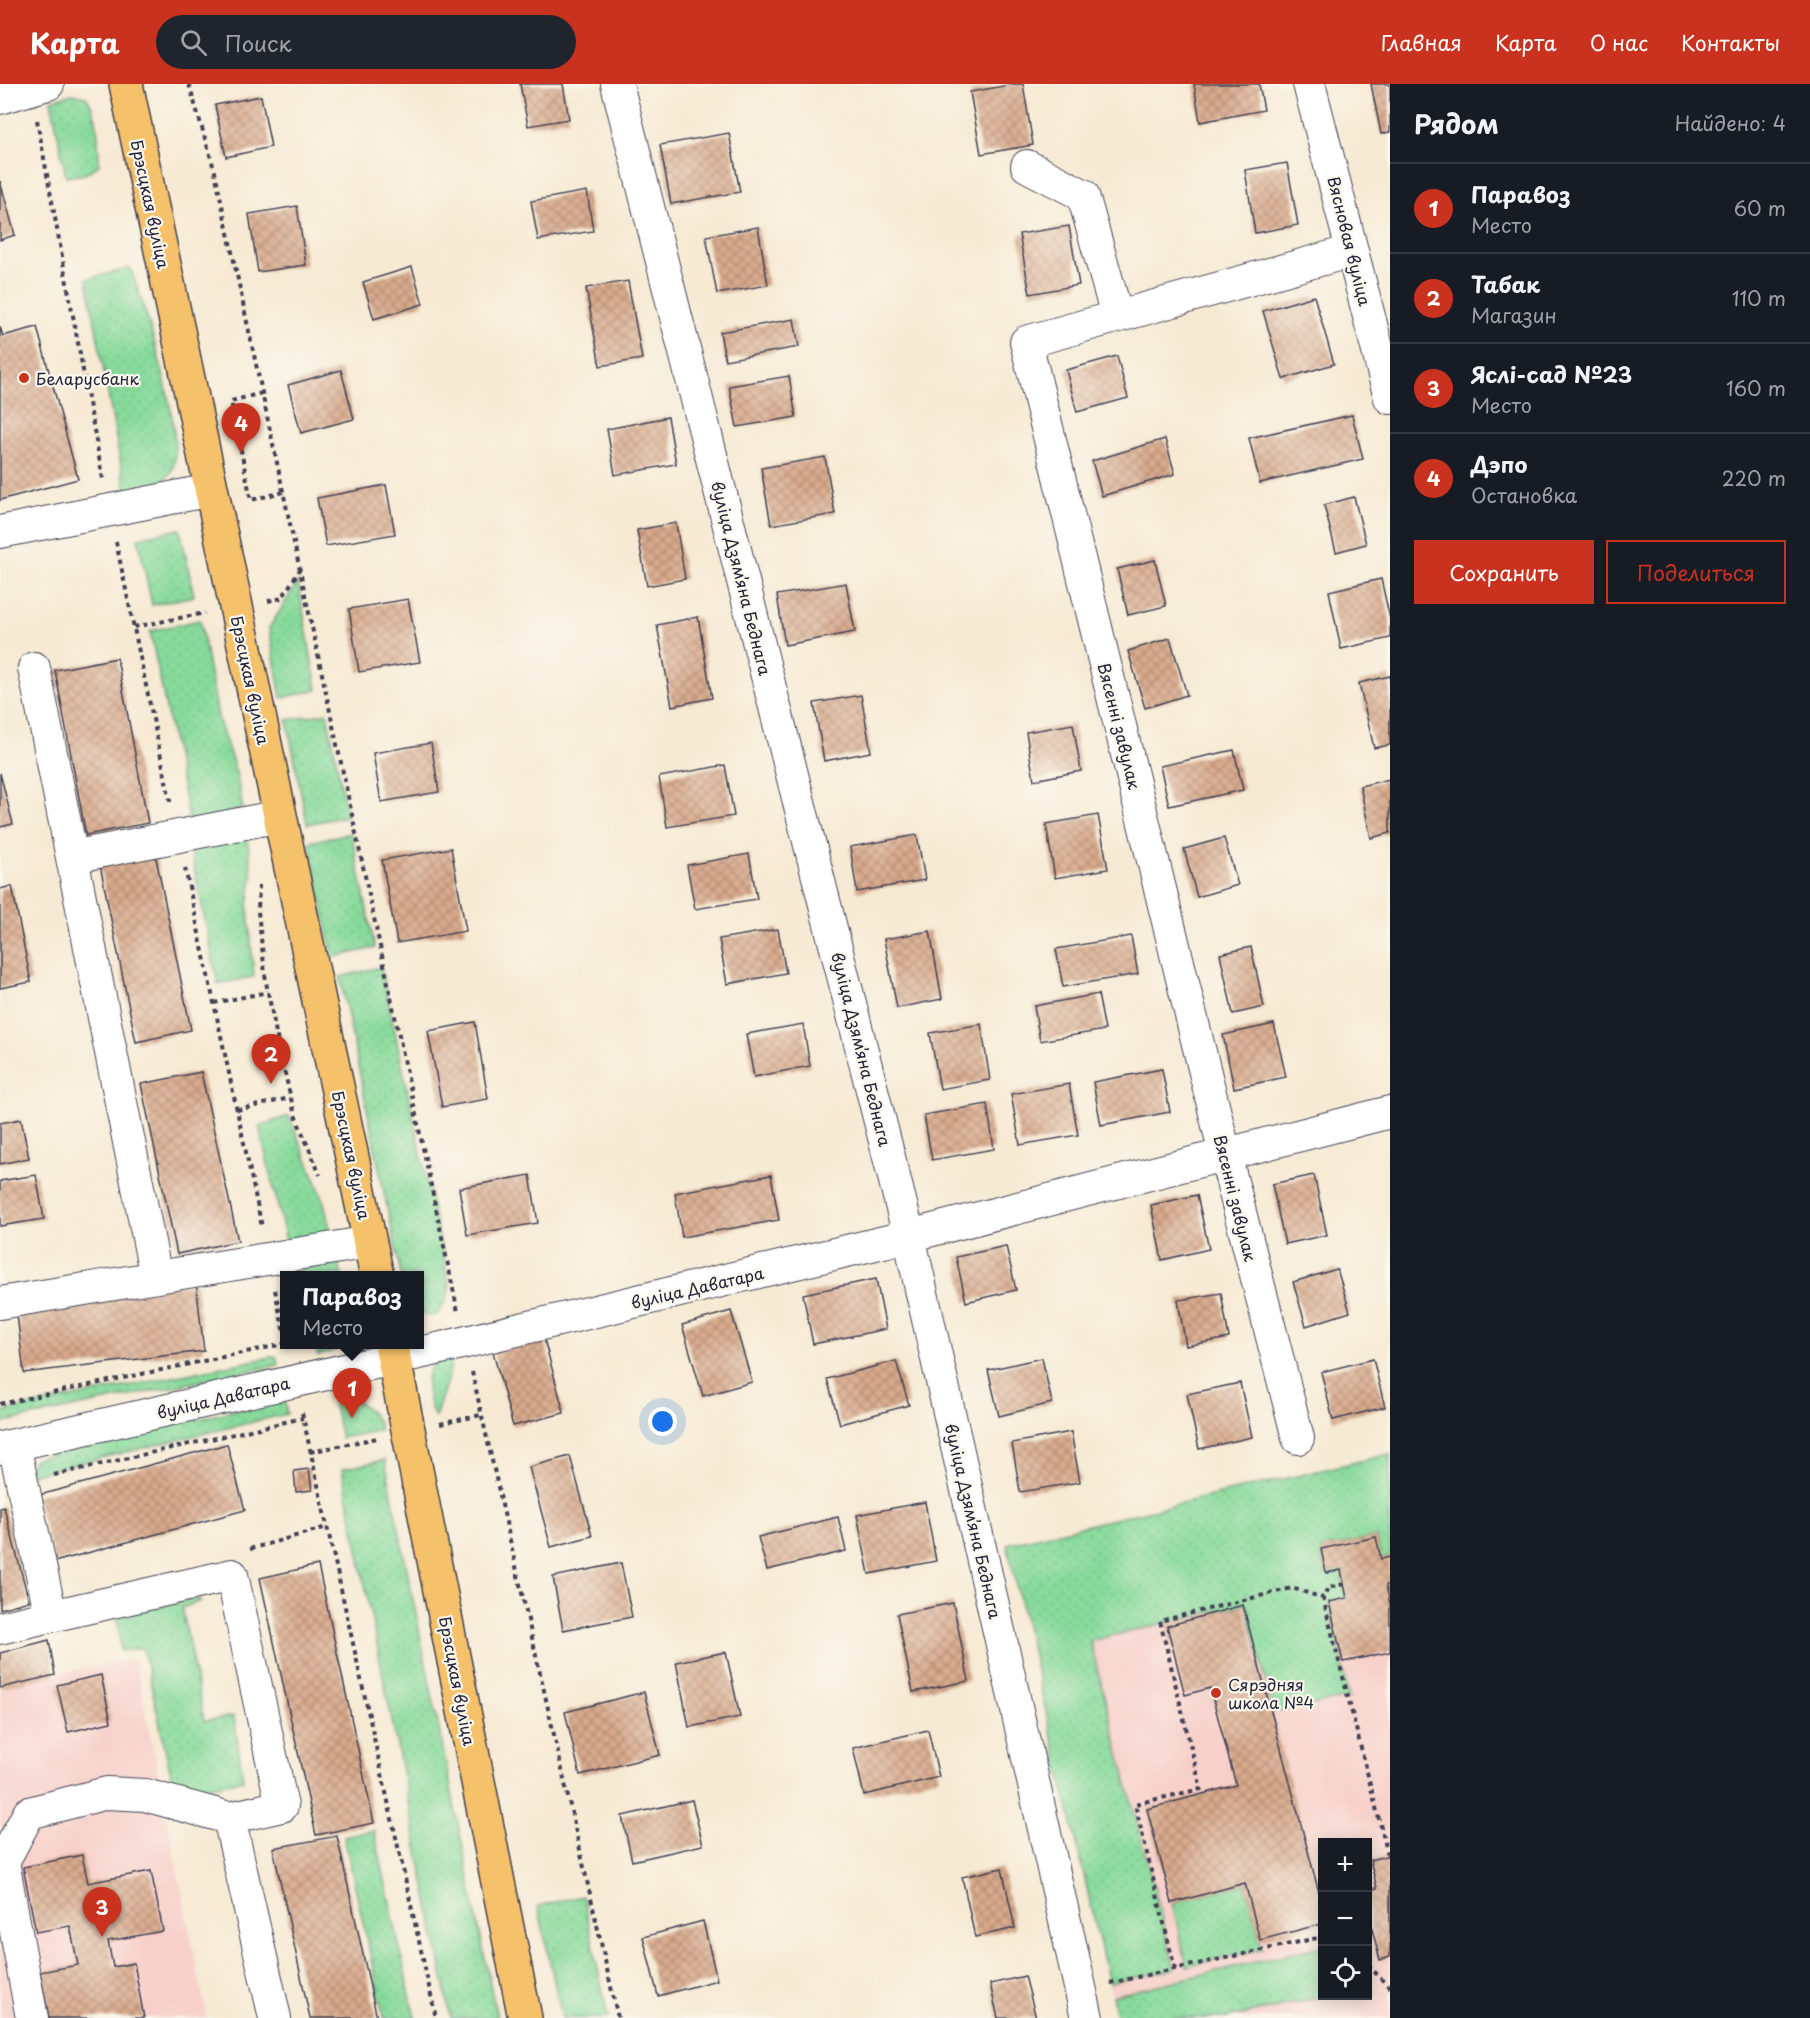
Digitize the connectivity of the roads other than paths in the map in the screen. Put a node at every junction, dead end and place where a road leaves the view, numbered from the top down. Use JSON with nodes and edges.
{"nodes":[{"id":1,"x":48,"y":84,"type":"edge"},
{"id":2,"x":126,"y":84,"type":"edge"},
{"id":3,"x":617,"y":84,"type":"edge"},
{"id":4,"x":1309,"y":84,"type":"edge"},
{"id":5,"x":0,"y":98,"type":"edge"},
{"id":6,"x":1027,"y":166,"type":"dead end"},
{"id":7,"x":1352,"y":251,"type":"junction"},
{"id":8,"x":1117,"y":316,"type":"junction"},
{"id":9,"x":1390,"y":398,"type":"edge"},
{"id":10,"x":211,"y":489,"type":"junction"},
{"id":11,"x":0,"y":532,"type":"edge"},
{"id":12,"x":34,"y":668,"type":"dead end"},
{"id":13,"x":280,"y":816,"type":"junction"},
{"id":14,"x":72,"y":857,"type":"junction"},
{"id":15,"x":1390,"y":1112,"type":"edge"},
{"id":16,"x":1225,"y":1154,"type":"junction"},
{"id":17,"x":909,"y":1236,"type":"junction"},
{"id":18,"x":370,"y":1242,"type":"junction"},
{"id":19,"x":376,"y":1271,"type":"edge"},
{"id":20,"x":156,"y":1277,"type":"junction"},
{"id":21,"x":0,"y":1303,"type":"edge"},
{"id":22,"x":424,"y":1348,"type":"edge"},
{"id":23,"x":415,"y":1349,"type":"edge"},
{"id":24,"x":393,"y":1352,"type":"edge"},
{"id":25,"x":1298,"y":1438,"type":"dead end"},
{"id":26,"x":7,"y":1447,"type":"edge"},
{"id":27,"x":51,"y":1616,"type":"junction"},
{"id":28,"x":0,"y":1628,"type":"edge"},
{"id":29,"x":229,"y":1818,"type":"junction"},
{"id":30,"x":1084,"y":2004,"type":"edge"},
{"id":31,"x":32,"y":2018,"type":"edge"},
{"id":32,"x":275,"y":2018,"type":"edge"},
{"id":33,"x":525,"y":2018,"type":"edge"}],
"edges":[{"from":1,"to":5,"type":"street"},
{"from":2,"to":10,"type":"main road","name":"Брэсцкая вуліца"},
{"from":3,"to":17,"type":"street","name":"вуліца Дзямʼяна Беднага"},
{"from":4,"to":7,"type":"street","name":"Вясновая вуліца"},
{"from":6,"to":8,"type":"street"},
{"from":7,"to":8,"type":"street","name":"Вясенні завулак"},
{"from":7,"to":9,"type":"street","name":"Вясновая вуліца"},
{"from":8,"to":16,"type":"street","name":"Вясенні завулак"},
{"from":10,"to":11,"type":"street"},
{"from":10,"to":13,"type":"main road","name":"Брэсцкая вуліца"},
{"from":12,"to":14,"type":"street"},
{"from":13,"to":14,"type":"street"},
{"from":13,"to":18,"type":"main road","name":"Брэсцкая вуліца"},
{"from":14,"to":20,"type":"street"},
{"from":15,"to":16,"type":"street","name":"вуліца Даватара"},
{"from":16,"to":17,"type":"street","name":"вуліца Даватара"},
{"from":16,"to":25,"type":"street","name":"Вясенні завулак"},
{"from":17,"to":22,"type":"street","name":"вуліца Даватара"},
{"from":17,"to":30,"type":"street","name":"вуліца Дзямʼяна Беднага"},
{"from":18,"to":19,"type":"main road","name":"Брэсцкая вуліца"},
{"from":18,"to":20,"type":"street"},
{"from":20,"to":21,"type":"street"},
{"from":23,"to":24,"type":"street","name":"вуліца Даватара"},
{"from":24,"to":26,"type":"street","name":"вуліца Даватара"},
{"from":24,"to":33,"type":"main road","name":"Брэсцкая вуліца"},
{"from":26,"to":27,"type":"street"},
{"from":27,"to":28,"type":"street"},
{"from":27,"to":29,"type":"street"},
{"from":29,"to":31,"type":"street"},
{"from":29,"to":32,"type":"street"}]}
